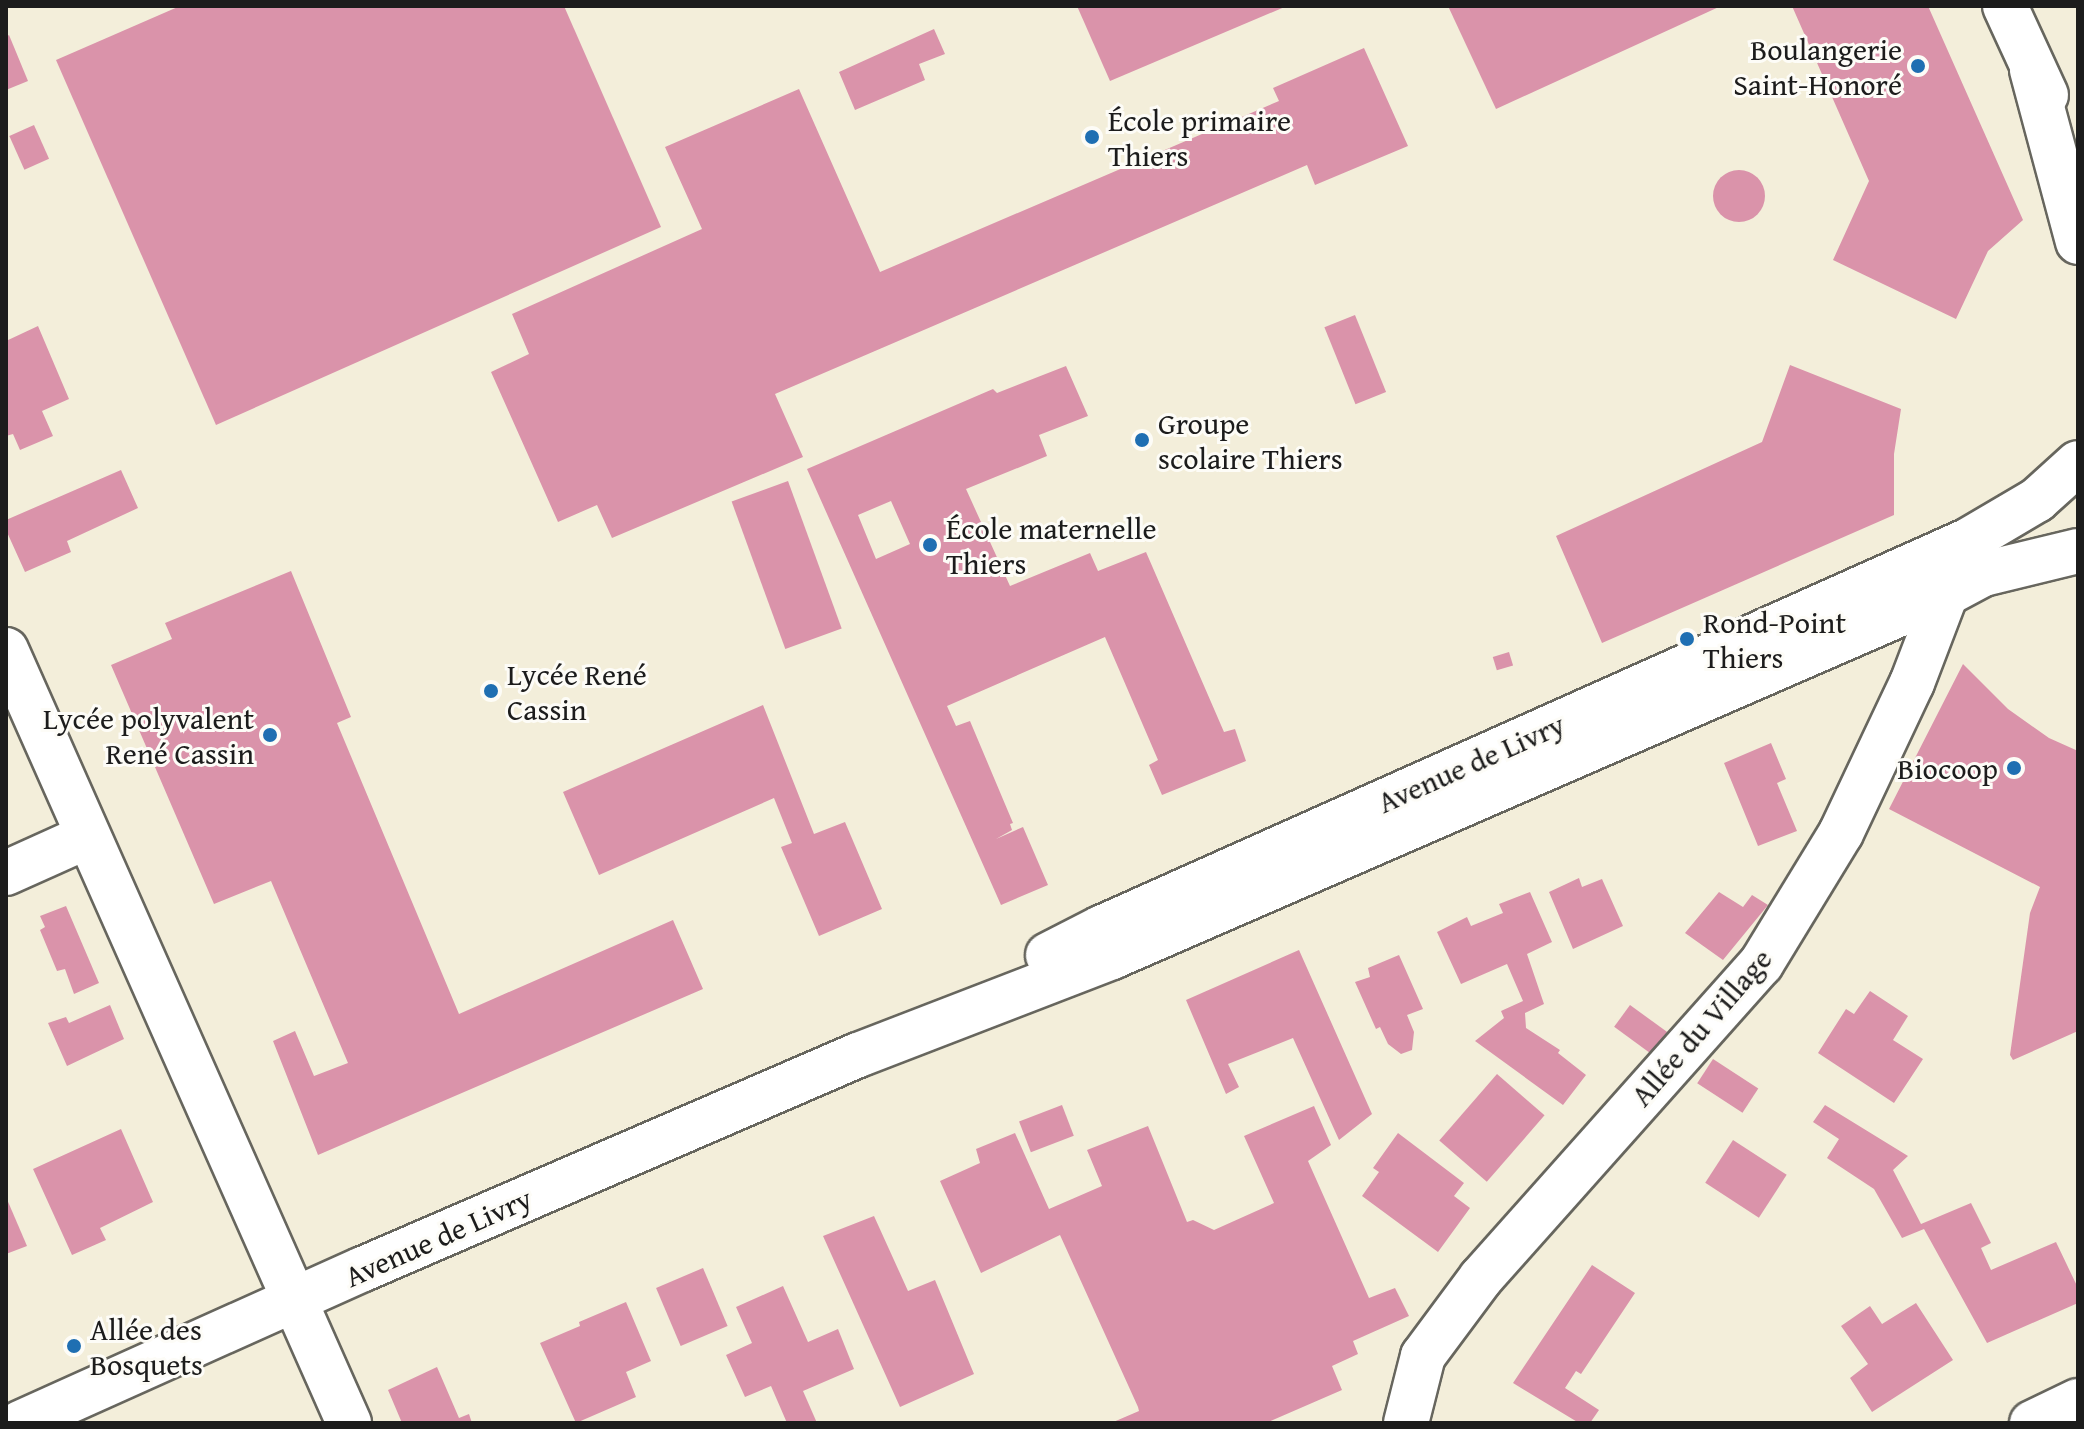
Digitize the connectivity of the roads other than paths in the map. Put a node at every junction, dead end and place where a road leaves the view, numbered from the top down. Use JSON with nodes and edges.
{"nodes":[{"id":1,"x":2005,"y":6,"type":"edge"},
{"id":2,"x":2032,"y":70,"type":"junction"},
{"id":3,"x":2078,"y":153,"type":"edge"},
{"id":4,"x":2078,"y":242,"type":"edge"},
{"id":5,"x":2078,"y":463,"type":"edge"},
{"id":6,"x":2078,"y":551,"type":"edge"},
{"id":7,"x":1946,"y":594,"type":"junction"},
{"id":8,"x":6,"y":650,"type":"edge"},
{"id":9,"x":86,"y":837,"type":"junction"},
{"id":10,"x":6,"y":873,"type":"edge"},
{"id":11,"x":858,"y":1055,"type":"junction"},
{"id":12,"x":296,"y":1301,"type":"junction"},
{"id":13,"x":2078,"y":1401,"type":"edge"},
{"id":14,"x":20,"y":1423,"type":"edge"},
{"id":15,"x":349,"y":1423,"type":"edge"},
{"id":16,"x":1406,"y":1423,"type":"edge"},
{"id":17,"x":2032,"y":1423,"type":"edge"}],
"edges":[{"from":1,"to":2,"type":"main road"},
{"from":2,"to":3,"type":"main road"},
{"from":2,"to":4,"type":"main road"},
{"from":5,"to":11,"type":"main road","name":"Avenue de Livry"},
{"from":6,"to":7,"type":"main road","name":"Avenue de Livry"},
{"from":7,"to":11,"type":"main road","name":"Avenue de Livry"},
{"from":7,"to":16,"type":"main road","name":"Allée du Village"},
{"from":8,"to":9,"type":"main road"},
{"from":9,"to":10,"type":"main road"},
{"from":9,"to":12,"type":"main road"},
{"from":11,"to":12,"type":"main road","name":"Avenue de Livry"},
{"from":12,"to":14,"type":"main road","name":"Avenue de Livry"},
{"from":12,"to":15,"type":"main road"},
{"from":13,"to":17,"type":"main road"}]}
